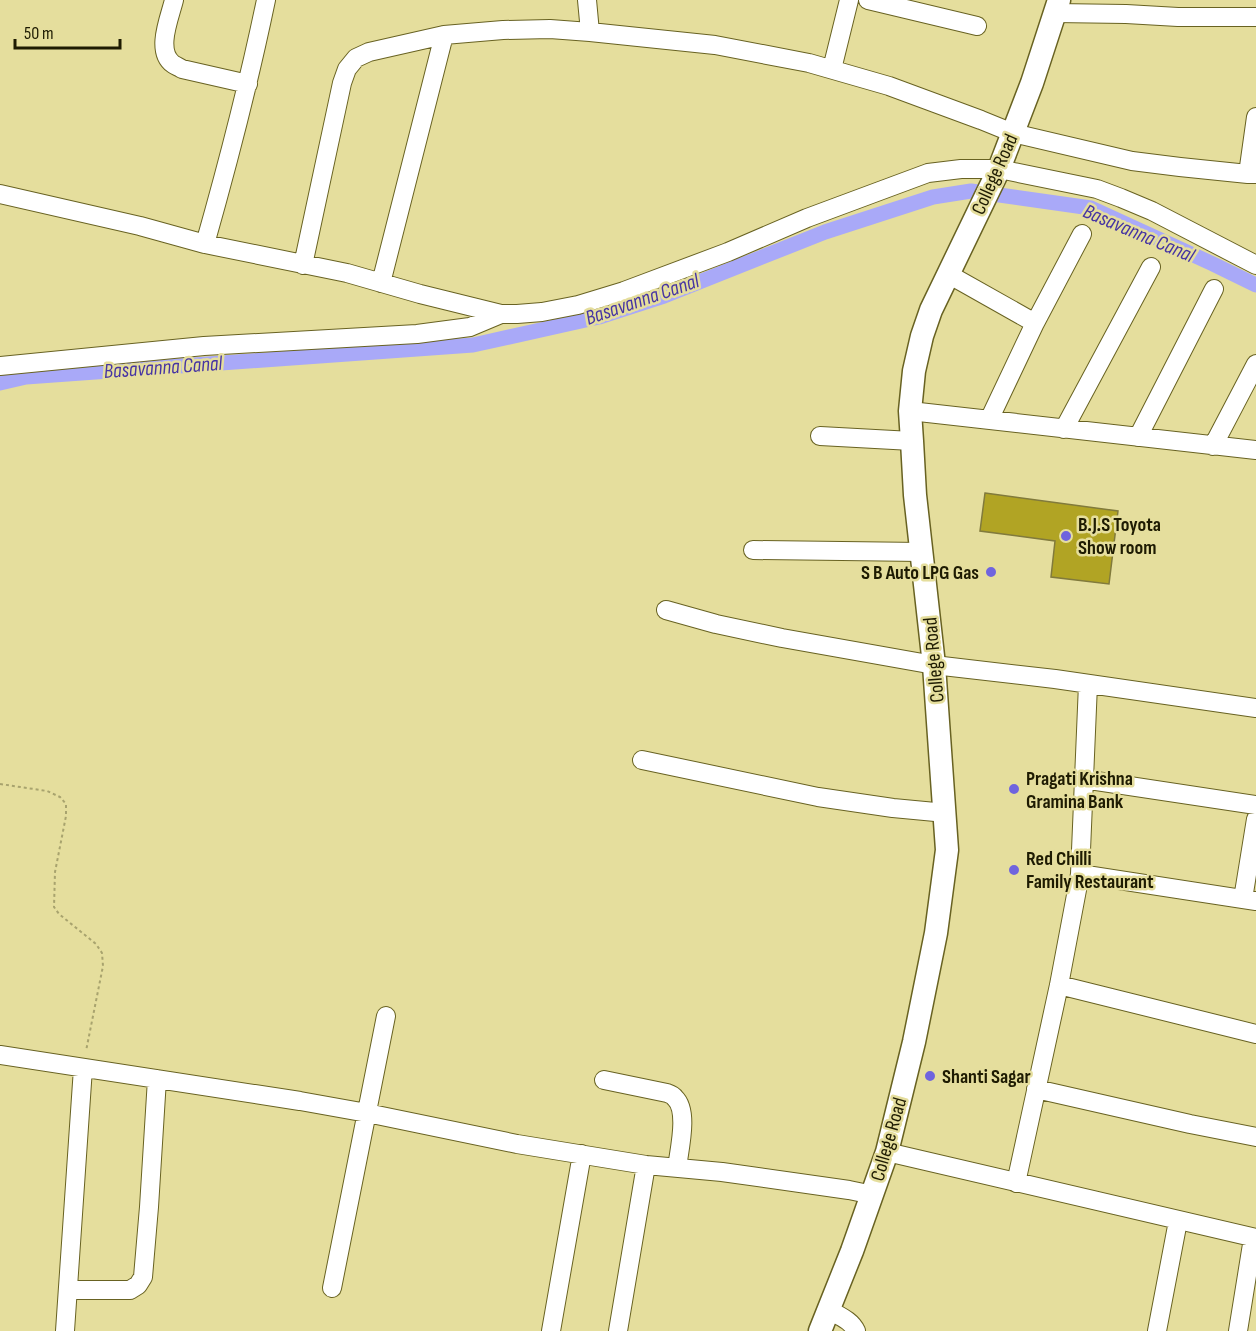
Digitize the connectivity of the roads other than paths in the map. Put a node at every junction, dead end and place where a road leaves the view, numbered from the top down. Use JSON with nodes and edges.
{"nodes":[{"id":1,"x":174,"y":0,"type":"edge"},
{"id":2,"x":266,"y":0,"type":"edge"},
{"id":3,"x":587,"y":0,"type":"edge"},
{"id":4,"x":849,"y":0,"type":"edge"},
{"id":5,"x":868,"y":0,"type":"edge"},
{"id":6,"x":1057,"y":7,"type":"edge"},
{"id":7,"x":1256,"y":17,"type":"edge"},
{"id":8,"x":977,"y":26,"type":"dead end"},
{"id":9,"x":590,"y":32,"type":"junction"},
{"id":10,"x":444,"y":35,"type":"junction"},
{"id":11,"x":832,"y":69,"type":"junction"},
{"id":12,"x":248,"y":84,"type":"junction"},
{"id":13,"x":1256,"y":117,"type":"edge"},
{"id":14,"x":1013,"y":133,"type":"junction"},
{"id":15,"x":1252,"y":174,"type":"edge"},
{"id":16,"x":995,"y":177,"type":"junction"},
{"id":17,"x":0,"y":194,"type":"edge"},
{"id":18,"x":1082,"y":234,"type":"dead end"},
{"id":19,"x":205,"y":244,"type":"junction"},
{"id":20,"x":303,"y":265,"type":"junction"},
{"id":21,"x":1256,"y":265,"type":"edge"},
{"id":22,"x":1151,"y":267,"type":"dead end"},
{"id":23,"x":948,"y":274,"type":"junction"},
{"id":24,"x":381,"y":283,"type":"junction"},
{"id":25,"x":1214,"y":289,"type":"dead end"},
{"id":26,"x":501,"y":314,"type":"junction"},
{"id":27,"x":1035,"y":323,"type":"junction"},
{"id":28,"x":1256,"y":364,"type":"edge"},
{"id":29,"x":0,"y":366,"type":"edge"},
{"id":30,"x":910,"y":411,"type":"junction"},
{"id":31,"x":989,"y":420,"type":"junction"},
{"id":32,"x":1064,"y":429,"type":"junction"},
{"id":33,"x":820,"y":436,"type":"dead end"},
{"id":34,"x":1138,"y":437,"type":"junction"},
{"id":35,"x":912,"y":441,"type":"junction"},
{"id":36,"x":1213,"y":446,"type":"junction"},
{"id":37,"x":1256,"y":450,"type":"edge"},
{"id":38,"x":753,"y":550,"type":"dead end"},
{"id":39,"x":922,"y":552,"type":"junction"},
{"id":40,"x":666,"y":610,"type":"dead end"},
{"id":41,"x":934,"y":665,"type":"junction"},
{"id":42,"x":1088,"y":684,"type":"junction"},
{"id":43,"x":1256,"y":708,"type":"edge"},
{"id":44,"x":642,"y":760,"type":"dead end"},
{"id":45,"x":1083,"y":778,"type":"junction"},
{"id":46,"x":1256,"y":805,"type":"edge"},
{"id":47,"x":946,"y":813,"type":"junction"},
{"id":48,"x":1256,"y":819,"type":"edge"},
{"id":49,"x":1080,"y":874,"type":"junction"},
{"id":50,"x":1249,"y":900,"type":"edge"},
{"id":51,"x":1059,"y":986,"type":"junction"},
{"id":52,"x":386,"y":1016,"type":"dead end"},
{"id":53,"x":1256,"y":1034,"type":"edge"},
{"id":54,"x":0,"y":1055,"type":"edge"},
{"id":55,"x":83,"y":1068,"type":"junction"},
{"id":56,"x":157,"y":1080,"type":"junction"},
{"id":57,"x":604,"y":1080,"type":"dead end"},
{"id":58,"x":1036,"y":1089,"type":"junction"},
{"id":59,"x":367,"y":1113,"type":"junction"},
{"id":60,"x":1256,"y":1137,"type":"edge"},
{"id":61,"x":887,"y":1152,"type":"junction"},
{"id":62,"x":582,"y":1154,"type":"junction"},
{"id":63,"x":646,"y":1165,"type":"junction"},
{"id":64,"x":677,"y":1168,"type":"junction"},
{"id":65,"x":1016,"y":1183,"type":"junction"},
{"id":66,"x":873,"y":1195,"type":"junction"},
{"id":67,"x":1178,"y":1221,"type":"junction"},
{"id":68,"x":1255,"y":1238,"type":"edge"},
{"id":69,"x":332,"y":1288,"type":"dead end"},
{"id":70,"x":69,"y":1290,"type":"junction"},
{"id":71,"x":829,"y":1310,"type":"junction"},
{"id":72,"x":65,"y":1331,"type":"edge"},
{"id":73,"x":551,"y":1331,"type":"edge"},
{"id":74,"x":618,"y":1331,"type":"edge"},
{"id":75,"x":820,"y":1331,"type":"edge"},
{"id":76,"x":856,"y":1331,"type":"edge"},
{"id":77,"x":1157,"y":1331,"type":"edge"},
{"id":78,"x":1238,"y":1331,"type":"edge"}],
"edges":[{"from":1,"to":12,"type":"street"},
{"from":2,"to":12,"type":"street"},
{"from":3,"to":9,"type":"street"},
{"from":4,"to":11,"type":"street"},
{"from":5,"to":8,"type":"street"},
{"from":6,"to":7,"type":"street"},
{"from":6,"to":14,"type":"main road","name":"College Road"},
{"from":9,"to":10,"type":"street"},
{"from":9,"to":11,"type":"street"},
{"from":10,"to":20,"type":"street"},
{"from":10,"to":24,"type":"street"},
{"from":11,"to":14,"type":"street"},
{"from":12,"to":19,"type":"street"},
{"from":13,"to":15,"type":"street"},
{"from":14,"to":15,"type":"street"},
{"from":14,"to":16,"type":"main road","name":"College Road"},
{"from":16,"to":21,"type":"street"},
{"from":16,"to":23,"type":"main road","name":"College Road"},
{"from":16,"to":26,"type":"street"},
{"from":17,"to":19,"type":"street"},
{"from":18,"to":27,"type":"street"},
{"from":19,"to":20,"type":"street"},
{"from":20,"to":24,"type":"street"},
{"from":22,"to":32,"type":"street"},
{"from":23,"to":27,"type":"street"},
{"from":23,"to":30,"type":"main road","name":"College Road"},
{"from":24,"to":26,"type":"street"},
{"from":25,"to":34,"type":"street"},
{"from":26,"to":29,"type":"street"},
{"from":27,"to":31,"type":"street"},
{"from":28,"to":36,"type":"street"},
{"from":30,"to":31,"type":"street"},
{"from":30,"to":35,"type":"main road","name":"College Road"},
{"from":31,"to":32,"type":"street"},
{"from":32,"to":34,"type":"street"},
{"from":33,"to":35,"type":"street"},
{"from":34,"to":36,"type":"street"},
{"from":35,"to":39,"type":"main road","name":"College Road"},
{"from":36,"to":37,"type":"street"},
{"from":38,"to":39,"type":"street"},
{"from":39,"to":41,"type":"main road","name":"College Road"},
{"from":40,"to":41,"type":"street"},
{"from":41,"to":42,"type":"street"},
{"from":41,"to":47,"type":"main road","name":"College Road"},
{"from":42,"to":43,"type":"street"},
{"from":42,"to":45,"type":"street"},
{"from":44,"to":47,"type":"street"},
{"from":45,"to":46,"type":"street"},
{"from":45,"to":49,"type":"street"},
{"from":47,"to":61,"type":"main road","name":"College Road"},
{"from":48,"to":50,"type":"street"},
{"from":49,"to":50,"type":"street"},
{"from":49,"to":51,"type":"street"},
{"from":51,"to":53,"type":"street"},
{"from":51,"to":58,"type":"street"},
{"from":52,"to":59,"type":"street"},
{"from":54,"to":55,"type":"street"},
{"from":55,"to":56,"type":"street"},
{"from":55,"to":70,"type":"street"},
{"from":56,"to":59,"type":"street"},
{"from":56,"to":70,"type":"street"},
{"from":57,"to":64,"type":"street"},
{"from":58,"to":60,"type":"street"},
{"from":58,"to":65,"type":"street"},
{"from":59,"to":62,"type":"street"},
{"from":59,"to":69,"type":"street"},
{"from":61,"to":65,"type":"street"},
{"from":61,"to":66,"type":"main road","name":"College Road"},
{"from":62,"to":63,"type":"street"},
{"from":62,"to":73,"type":"street"},
{"from":63,"to":64,"type":"street"},
{"from":63,"to":74,"type":"street"},
{"from":64,"to":66,"type":"street"},
{"from":65,"to":67,"type":"street"},
{"from":66,"to":71,"type":"main road","name":"College Road"},
{"from":67,"to":68,"type":"street"},
{"from":67,"to":77,"type":"street"},
{"from":68,"to":78,"type":"street"},
{"from":70,"to":72,"type":"street"},
{"from":71,"to":75,"type":"main road","name":"College Road"},
{"from":71,"to":76,"type":"street"}]}
